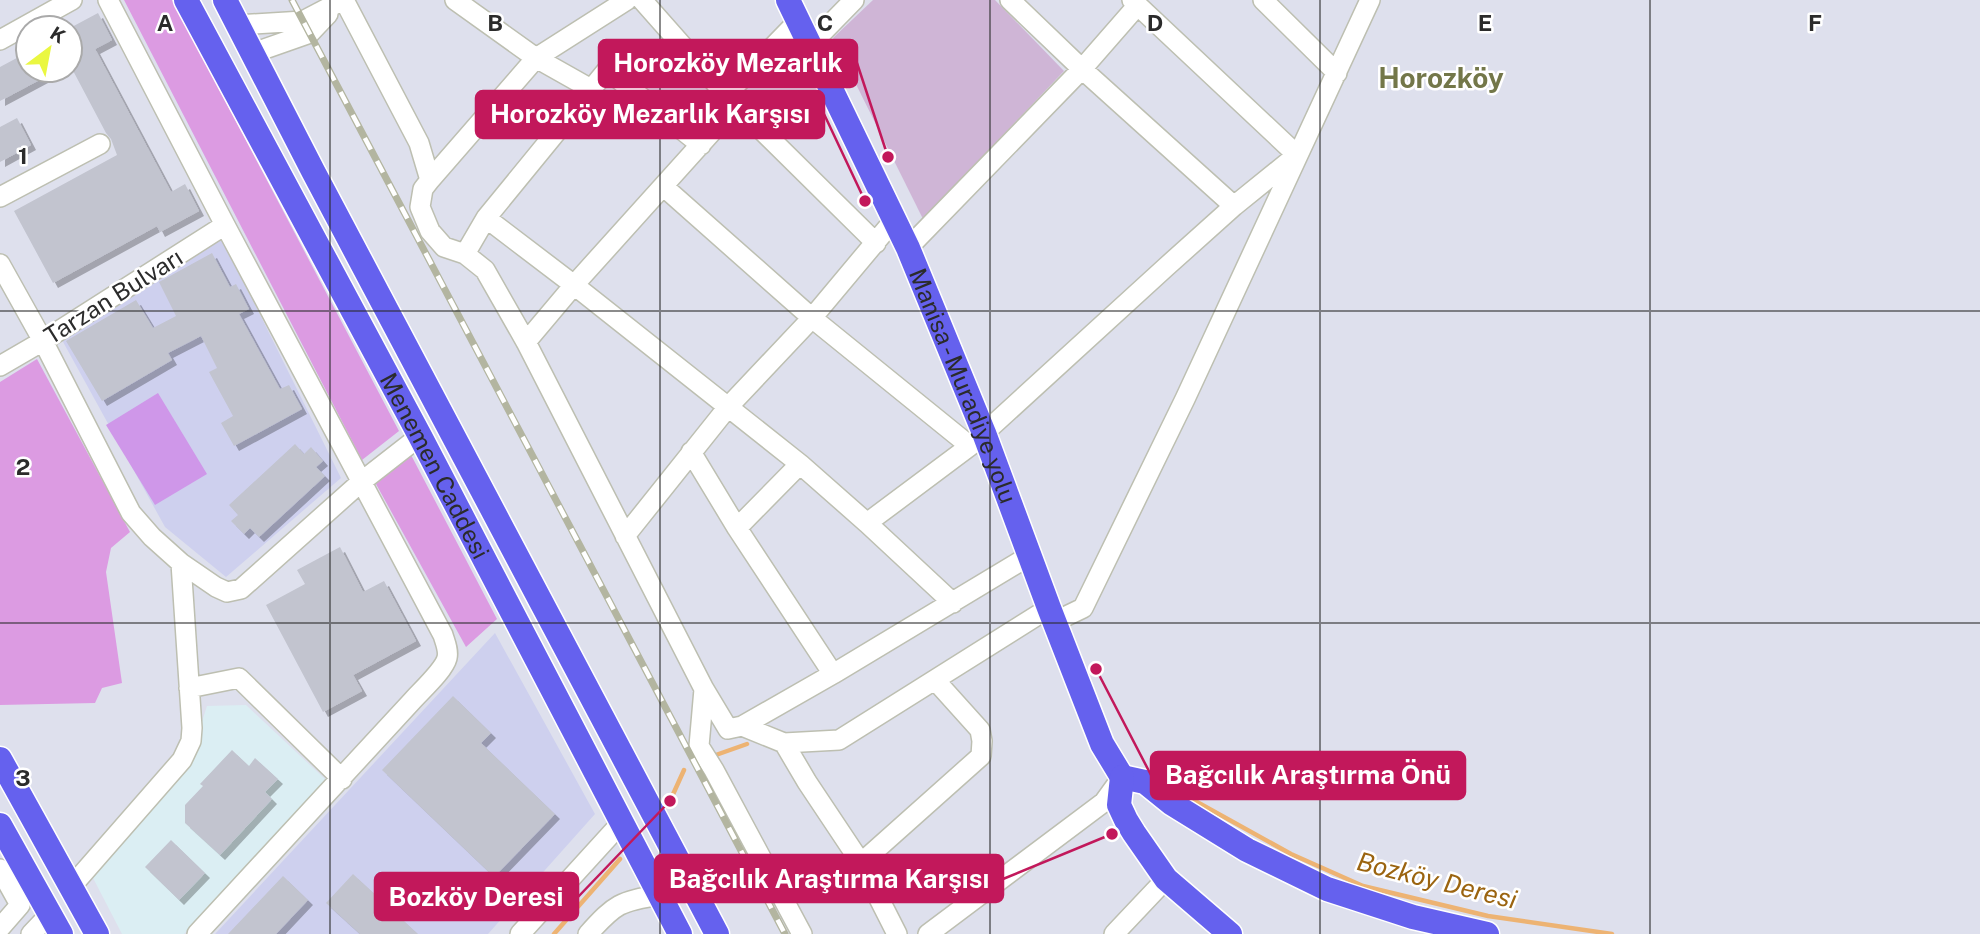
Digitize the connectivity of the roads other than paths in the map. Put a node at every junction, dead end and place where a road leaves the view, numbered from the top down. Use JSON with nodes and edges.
{"nodes":[{"id":1,"x":72,"y":0,"type":"edge"},
{"id":2,"x":108,"y":0,"type":"edge"},
{"id":3,"x":187,"y":0,"type":"edge"},
{"id":4,"x":202,"y":0,"type":"edge"},
{"id":5,"x":225,"y":0,"type":"edge"},
{"id":6,"x":343,"y":0,"type":"edge"},
{"id":7,"x":455,"y":0,"type":"edge"},
{"id":8,"x":627,"y":0,"type":"edge"},
{"id":9,"x":642,"y":0,"type":"edge"},
{"id":10,"x":854,"y":0,"type":"edge"},
{"id":11,"x":1010,"y":0,"type":"edge"},
{"id":12,"x":1263,"y":0,"type":"edge"},
{"id":13,"x":1370,"y":0,"type":"edge"},
{"id":14,"x":1135,"y":3,"type":"edge"},
{"id":15,"x":793,"y":10,"type":"edge"},
{"id":16,"x":237,"y":25,"type":"junction"},
{"id":17,"x":0,"y":40,"type":"edge"},
{"id":18,"x":809,"y":46,"type":"junction"},
{"id":19,"x":253,"y":53,"type":"junction"},
{"id":20,"x":536,"y":58,"type":"junction"},
{"id":21,"x":1082,"y":69,"type":"junction"},
{"id":22,"x":1337,"y":73,"type":"junction"},
{"id":23,"x":591,"y":89,"type":"junction"},
{"id":24,"x":731,"y":99,"type":"junction"},
{"id":25,"x":100,"y":144,"type":"dead end"},
{"id":26,"x":701,"y":145,"type":"junction"},
{"id":27,"x":1297,"y":155,"type":"junction"},
{"id":28,"x":430,"y":180,"type":"junction"},
{"id":29,"x":664,"y":187,"type":"junction"},
{"id":30,"x":0,"y":197,"type":"edge"},
{"id":31,"x":1234,"y":206,"type":"junction"},
{"id":32,"x":486,"y":218,"type":"junction"},
{"id":33,"x":894,"y":220,"type":"junction"},
{"id":34,"x":225,"y":225,"type":"junction"},
{"id":35,"x":876,"y":243,"type":"junction"},
{"id":36,"x":908,"y":248,"type":"junction"},
{"id":37,"x":465,"y":254,"type":"junction"},
{"id":38,"x":0,"y":264,"type":"edge"},
{"id":39,"x":575,"y":285,"type":"junction"},
{"id":40,"x":812,"y":318,"type":"junction"},
{"id":41,"x":43,"y":341,"type":"junction"},
{"id":42,"x":526,"y":342,"type":"junction"},
{"id":43,"x":0,"y":366,"type":"edge"},
{"id":44,"x":727,"y":407,"type":"junction"},
{"id":45,"x":420,"y":436,"type":"junction"},
{"id":46,"x":977,"y":440,"type":"junction"},
{"id":47,"x":691,"y":452,"type":"junction"},
{"id":48,"x":800,"y":464,"type":"junction"},
{"id":49,"x":361,"y":482,"type":"junction"},
{"id":50,"x":867,"y":523,"type":"junction"},
{"id":51,"x":737,"y":528,"type":"junction"},
{"id":52,"x":625,"y":536,"type":"junction"},
{"id":53,"x":1030,"y":556,"type":"junction"},
{"id":54,"x":181,"y":563,"type":"junction"},
{"id":55,"x":953,"y":603,"type":"junction"},
{"id":56,"x":1051,"y":615,"type":"junction"},
{"id":57,"x":833,"y":674,"type":"junction"},
{"id":58,"x":934,"y":680,"type":"junction"},
{"id":59,"x":189,"y":688,"type":"junction"},
{"id":60,"x":704,"y":689,"type":"junction"},
{"id":61,"x":735,"y":727,"type":"junction"},
{"id":62,"x":784,"y":743,"type":"junction"},
{"id":63,"x":699,"y":746,"type":"junction"},
{"id":64,"x":0,"y":759,"type":"edge"},
{"id":65,"x":1122,"y":777,"type":"junction"},
{"id":66,"x":342,"y":779,"type":"junction"},
{"id":67,"x":622,"y":822,"type":"junction"},
{"id":68,"x":0,"y":825,"type":"edge"},
{"id":69,"x":861,"y":863,"type":"junction"},
{"id":70,"x":0,"y":869,"type":"edge"},
{"id":71,"x":1166,"y":879,"type":"junction"},
{"id":72,"x":71,"y":887,"type":"junction"},
{"id":73,"x":660,"y":895,"type":"junction"},
{"id":74,"x":55,"y":924,"type":"edge"},
{"id":75,"x":0,"y":928,"type":"edge"},
{"id":76,"x":31,"y":934,"type":"edge"},
{"id":77,"x":97,"y":934,"type":"edge"},
{"id":78,"x":197,"y":934,"type":"edge"},
{"id":79,"x":520,"y":934,"type":"edge"},
{"id":80,"x":588,"y":934,"type":"edge"},
{"id":81,"x":680,"y":934,"type":"edge"},
{"id":82,"x":717,"y":934,"type":"edge"},
{"id":83,"x":802,"y":934,"type":"edge"},
{"id":84,"x":897,"y":934,"type":"edge"},
{"id":85,"x":928,"y":934,"type":"edge"},
{"id":86,"x":1114,"y":934,"type":"edge"},
{"id":87,"x":1230,"y":934,"type":"edge"},
{"id":88,"x":1487,"y":934,"type":"edge"}],
"edges":[{"from":1,"to":17,"type":"street"},
{"from":2,"to":34,"type":"street"},
{"from":3,"to":45,"type":"main road","name":"Menemen Caddesi"},
{"from":4,"to":19,"type":"main road"},
{"from":5,"to":16,"type":"main road","name":"Menemen Caddesi"},
{"from":6,"to":16,"type":"street"},
{"from":6,"to":19,"type":"street"},
{"from":6,"to":28,"type":"street"},
{"from":7,"to":20,"type":"street"},
{"from":8,"to":20,"type":"street"},
{"from":9,"to":24,"type":"street"},
{"from":10,"to":18,"type":"street"},
{"from":11,"to":21,"type":"street"},
{"from":12,"to":22,"type":"street"},
{"from":13,"to":22,"type":"street"},
{"from":14,"to":21,"type":"street"},
{"from":14,"to":27,"type":"street"},
{"from":15,"to":18,"type":"main road","name":"Manisa - Muradiye yolu"},
{"from":15,"to":24,"type":"street"},
{"from":16,"to":19,"type":"main road","name":"Menemen Caddesi"},
{"from":18,"to":33,"type":"main road","name":"Manisa - Muradiye yolu"},
{"from":19,"to":82,"type":"main road","name":"Menemen Caddesi"},
{"from":20,"to":23,"type":"street"},
{"from":20,"to":28,"type":"street"},
{"from":21,"to":31,"type":"street"},
{"from":21,"to":36,"type":"street"},
{"from":22,"to":27,"type":"street"},
{"from":23,"to":26,"type":"street"},
{"from":23,"to":32,"type":"street"},
{"from":24,"to":26,"type":"street"},
{"from":24,"to":35,"type":"street"},
{"from":25,"to":30,"type":"street"},
{"from":26,"to":29,"type":"street"},
{"from":27,"to":31,"type":"street"},
{"from":27,"to":56,"type":"street"},
{"from":28,"to":37,"type":"street"},
{"from":29,"to":39,"type":"street"},
{"from":29,"to":40,"type":"street"},
{"from":31,"to":46,"type":"street"},
{"from":32,"to":37,"type":"street"},
{"from":32,"to":39,"type":"street"},
{"from":33,"to":35,"type":"street"},
{"from":33,"to":36,"type":"main road","name":"Manisa - Muradiye yolu"},
{"from":34,"to":41,"type":"street","name":"Tarzan Bulvarı"},
{"from":34,"to":49,"type":"street"},
{"from":35,"to":40,"type":"street"},
{"from":36,"to":46,"type":"main road","name":"Manisa - Muradiye yolu"},
{"from":37,"to":42,"type":"street"},
{"from":38,"to":41,"type":"street"},
{"from":39,"to":42,"type":"street"},
{"from":39,"to":44,"type":"street"},
{"from":40,"to":44,"type":"street"},
{"from":40,"to":46,"type":"street"},
{"from":41,"to":43,"type":"street","name":"Tarzan Bulvarı"},
{"from":41,"to":54,"type":"street"},
{"from":42,"to":52,"type":"street"},
{"from":44,"to":47,"type":"street"},
{"from":44,"to":48,"type":"street"},
{"from":45,"to":49,"type":"street"},
{"from":45,"to":67,"type":"main road","name":"Menemen Caddesi"},
{"from":46,"to":50,"type":"street"},
{"from":46,"to":53,"type":"main road","name":"Manisa - Muradiye yolu"},
{"from":47,"to":51,"type":"street"},
{"from":47,"to":52,"type":"street"},
{"from":48,"to":50,"type":"street"},
{"from":48,"to":51,"type":"street"},
{"from":49,"to":54,"type":"street"},
{"from":49,"to":66,"type":"street"},
{"from":50,"to":55,"type":"street"},
{"from":51,"to":57,"type":"street"},
{"from":52,"to":60,"type":"street"},
{"from":53,"to":55,"type":"street"},
{"from":53,"to":56,"type":"main road","name":"Manisa - Muradiye yolu"},
{"from":54,"to":59,"type":"street"},
{"from":55,"to":57,"type":"street"},
{"from":56,"to":58,"type":"street"},
{"from":56,"to":65,"type":"main road","name":"Manisa - Muradiye yolu"},
{"from":57,"to":61,"type":"street"},
{"from":58,"to":62,"type":"street"},
{"from":58,"to":69,"type":"street"},
{"from":59,"to":66,"type":"street"},
{"from":59,"to":72,"type":"street"},
{"from":60,"to":61,"type":"street"},
{"from":60,"to":63,"type":"street"},
{"from":61,"to":62,"type":"street"},
{"from":61,"to":63,"type":"street"},
{"from":62,"to":69,"type":"street"},
{"from":63,"to":83,"type":"street"},
{"from":64,"to":72,"type":"main road"},
{"from":65,"to":71,"type":"main road"},
{"from":65,"to":85,"type":"street"},
{"from":65,"to":88,"type":"main road"},
{"from":66,"to":78,"type":"street"},
{"from":67,"to":73,"type":"main road","name":"Menemen Caddesi"},
{"from":67,"to":79,"type":"street"},
{"from":68,"to":74,"type":"main road"},
{"from":69,"to":84,"type":"street"},
{"from":70,"to":75,"type":"street"},
{"from":71,"to":86,"type":"street"},
{"from":71,"to":87,"type":"main road"},
{"from":72,"to":77,"type":"main road"},
{"from":73,"to":80,"type":"street"},
{"from":73,"to":81,"type":"main road","name":"Menemen Caddesi"},
{"from":74,"to":76,"type":"street"}]}
